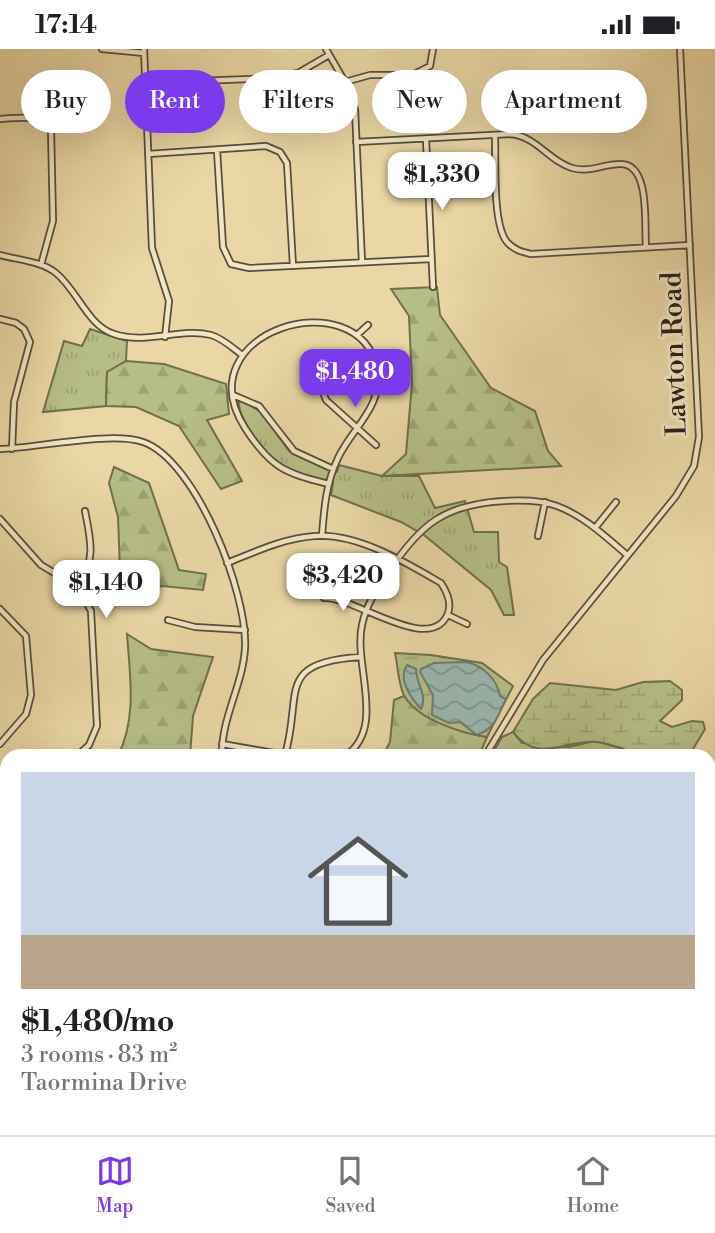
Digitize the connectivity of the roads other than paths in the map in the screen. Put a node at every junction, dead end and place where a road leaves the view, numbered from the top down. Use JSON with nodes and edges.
{"nodes":[{"id":1,"x":103,"y":49,"type":"edge"},
{"id":2,"x":433,"y":49,"type":"edge"},
{"id":3,"x":680,"y":49,"type":"edge"},
{"id":4,"x":144,"y":51,"type":"edge"},
{"id":5,"x":328,"y":52,"type":"edge"},
{"id":6,"x":145,"y":70,"type":"edge"},
{"id":7,"x":338,"y":70,"type":"edge"},
{"id":8,"x":358,"y":78,"type":"edge"},
{"id":9,"x":225,"y":80,"type":"edge"},
{"id":10,"x":0,"y":119,"type":"edge"},
{"id":11,"x":147,"y":133,"type":"edge"},
{"id":12,"x":356,"y":133,"type":"edge"},
{"id":13,"x":495,"y":135,"type":"junction"},
{"id":14,"x":426,"y":139,"type":"junction"},
{"id":15,"x":356,"y":142,"type":"junction"},
{"id":16,"x":217,"y":150,"type":"junction"},
{"id":17,"x":148,"y":154,"type":"junction"},
{"id":18,"x":691,"y":245,"type":"junction"},
{"id":19,"x":646,"y":247,"type":"junction"},
{"id":20,"x":0,"y":255,"type":"edge"},
{"id":21,"x":431,"y":258,"type":"junction"},
{"id":22,"x":362,"y":262,"type":"junction"},
{"id":23,"x":41,"y":265,"type":"junction"},
{"id":24,"x":293,"y":266,"type":"junction"},
{"id":25,"x":433,"y":286,"type":"dead end"},
{"id":26,"x":0,"y":319,"type":"edge"},
{"id":27,"x":368,"y":325,"type":"dead end"},
{"id":28,"x":357,"y":335,"type":"junction"},
{"id":29,"x":165,"y":337,"type":"junction"},
{"id":30,"x":242,"y":355,"type":"junction"},
{"id":31,"x":318,"y":381,"type":"dead end"},
{"id":32,"x":233,"y":395,"type":"junction"},
{"id":33,"x":357,"y":428,"type":"junction"},
{"id":34,"x":376,"y":445,"type":"dead end"},
{"id":35,"x":0,"y":449,"type":"edge"},
{"id":36,"x":12,"y":449,"type":"junction"},
{"id":37,"x":333,"y":469,"type":"junction"},
{"id":38,"x":329,"y":484,"type":"junction"},
{"id":39,"x":545,"y":502,"type":"junction"},
{"id":40,"x":616,"y":502,"type":"dead end"},
{"id":41,"x":85,"y":511,"type":"dead end"},
{"id":42,"x":0,"y":519,"type":"edge"},
{"id":43,"x":595,"y":528,"type":"junction"},
{"id":44,"x":322,"y":536,"type":"junction"},
{"id":45,"x":538,"y":536,"type":"dead end"},
{"id":46,"x":628,"y":555,"type":"junction"},
{"id":47,"x":396,"y":561,"type":"junction"},
{"id":48,"x":227,"y":563,"type":"junction"},
{"id":49,"x":78,"y":587,"type":"junction"},
{"id":50,"x":324,"y":598,"type":"dead end"},
{"id":51,"x":0,"y":609,"type":"edge"},
{"id":52,"x":365,"y":611,"type":"junction"},
{"id":53,"x":448,"y":615,"type":"junction"},
{"id":54,"x":168,"y":620,"type":"dead end"},
{"id":55,"x":467,"y":624,"type":"dead end"},
{"id":56,"x":245,"y":630,"type":"junction"},
{"id":57,"x":360,"y":657,"type":"junction"},
{"id":58,"x":0,"y":744,"type":"edge"},
{"id":59,"x":222,"y":744,"type":"junction"},
{"id":60,"x":85,"y":749,"type":"edge"},
{"id":61,"x":222,"y":749,"type":"edge"},
{"id":62,"x":252,"y":749,"type":"edge"},
{"id":63,"x":289,"y":749,"type":"edge"},
{"id":64,"x":353,"y":749,"type":"edge"},
{"id":65,"x":489,"y":749,"type":"edge"}],
"edges":[{"from":1,"to":4,"type":"street"},
{"from":2,"to":8,"type":"street"},
{"from":3,"to":18,"type":"street","name":"Lawton Road"},
{"from":4,"to":6,"type":"street"},
{"from":5,"to":7,"type":"street"},
{"from":5,"to":9,"type":"street"},
{"from":10,"to":23,"type":"street"},
{"from":11,"to":17,"type":"street"},
{"from":12,"to":15,"type":"street"},
{"from":13,"to":14,"type":"street"},
{"from":13,"to":19,"type":"street"},
{"from":13,"to":19,"type":"street"},
{"from":14,"to":15,"type":"street"},
{"from":14,"to":21,"type":"street"},
{"from":15,"to":22,"type":"street"},
{"from":16,"to":17,"type":"street"},
{"from":16,"to":24,"type":"street"},
{"from":16,"to":24,"type":"street"},
{"from":17,"to":29,"type":"street"},
{"from":18,"to":19,"type":"street"},
{"from":18,"to":46,"type":"street","name":"Lawton Road"},
{"from":20,"to":23,"type":"street"},
{"from":21,"to":22,"type":"street"},
{"from":21,"to":25,"type":"street"},
{"from":22,"to":24,"type":"street"},
{"from":23,"to":29,"type":"street"},
{"from":26,"to":36,"type":"street"},
{"from":27,"to":28,"type":"street"},
{"from":28,"to":30,"type":"street"},
{"from":28,"to":33,"type":"street"},
{"from":29,"to":30,"type":"street"},
{"from":30,"to":32,"type":"street"},
{"from":31,"to":33,"type":"street"},
{"from":32,"to":37,"type":"street"},
{"from":32,"to":38,"type":"street"},
{"from":33,"to":34,"type":"street"},
{"from":33,"to":37,"type":"street"},
{"from":35,"to":36,"type":"street"},
{"from":36,"to":48,"type":"street"},
{"from":37,"to":38,"type":"street"},
{"from":38,"to":44,"type":"street"},
{"from":39,"to":43,"type":"street"},
{"from":39,"to":45,"type":"street"},
{"from":39,"to":47,"type":"street"},
{"from":40,"to":43,"type":"street"},
{"from":41,"to":49,"type":"street"},
{"from":42,"to":49,"type":"street"},
{"from":43,"to":46,"type":"street"},
{"from":44,"to":47,"type":"street"},
{"from":44,"to":48,"type":"street"},
{"from":46,"to":65,"type":"street","name":"Lawton Road"},
{"from":47,"to":52,"type":"street"},
{"from":47,"to":53,"type":"street"},
{"from":48,"to":56,"type":"street"},
{"from":49,"to":60,"type":"street"},
{"from":50,"to":52,"type":"street"},
{"from":51,"to":58,"type":"street"},
{"from":52,"to":53,"type":"street"},
{"from":52,"to":57,"type":"street"},
{"from":53,"to":55,"type":"street"},
{"from":54,"to":56,"type":"street"},
{"from":56,"to":59,"type":"street"},
{"from":57,"to":63,"type":"street"},
{"from":57,"to":64,"type":"street"},
{"from":59,"to":61,"type":"street"},
{"from":59,"to":62,"type":"street"}]}
